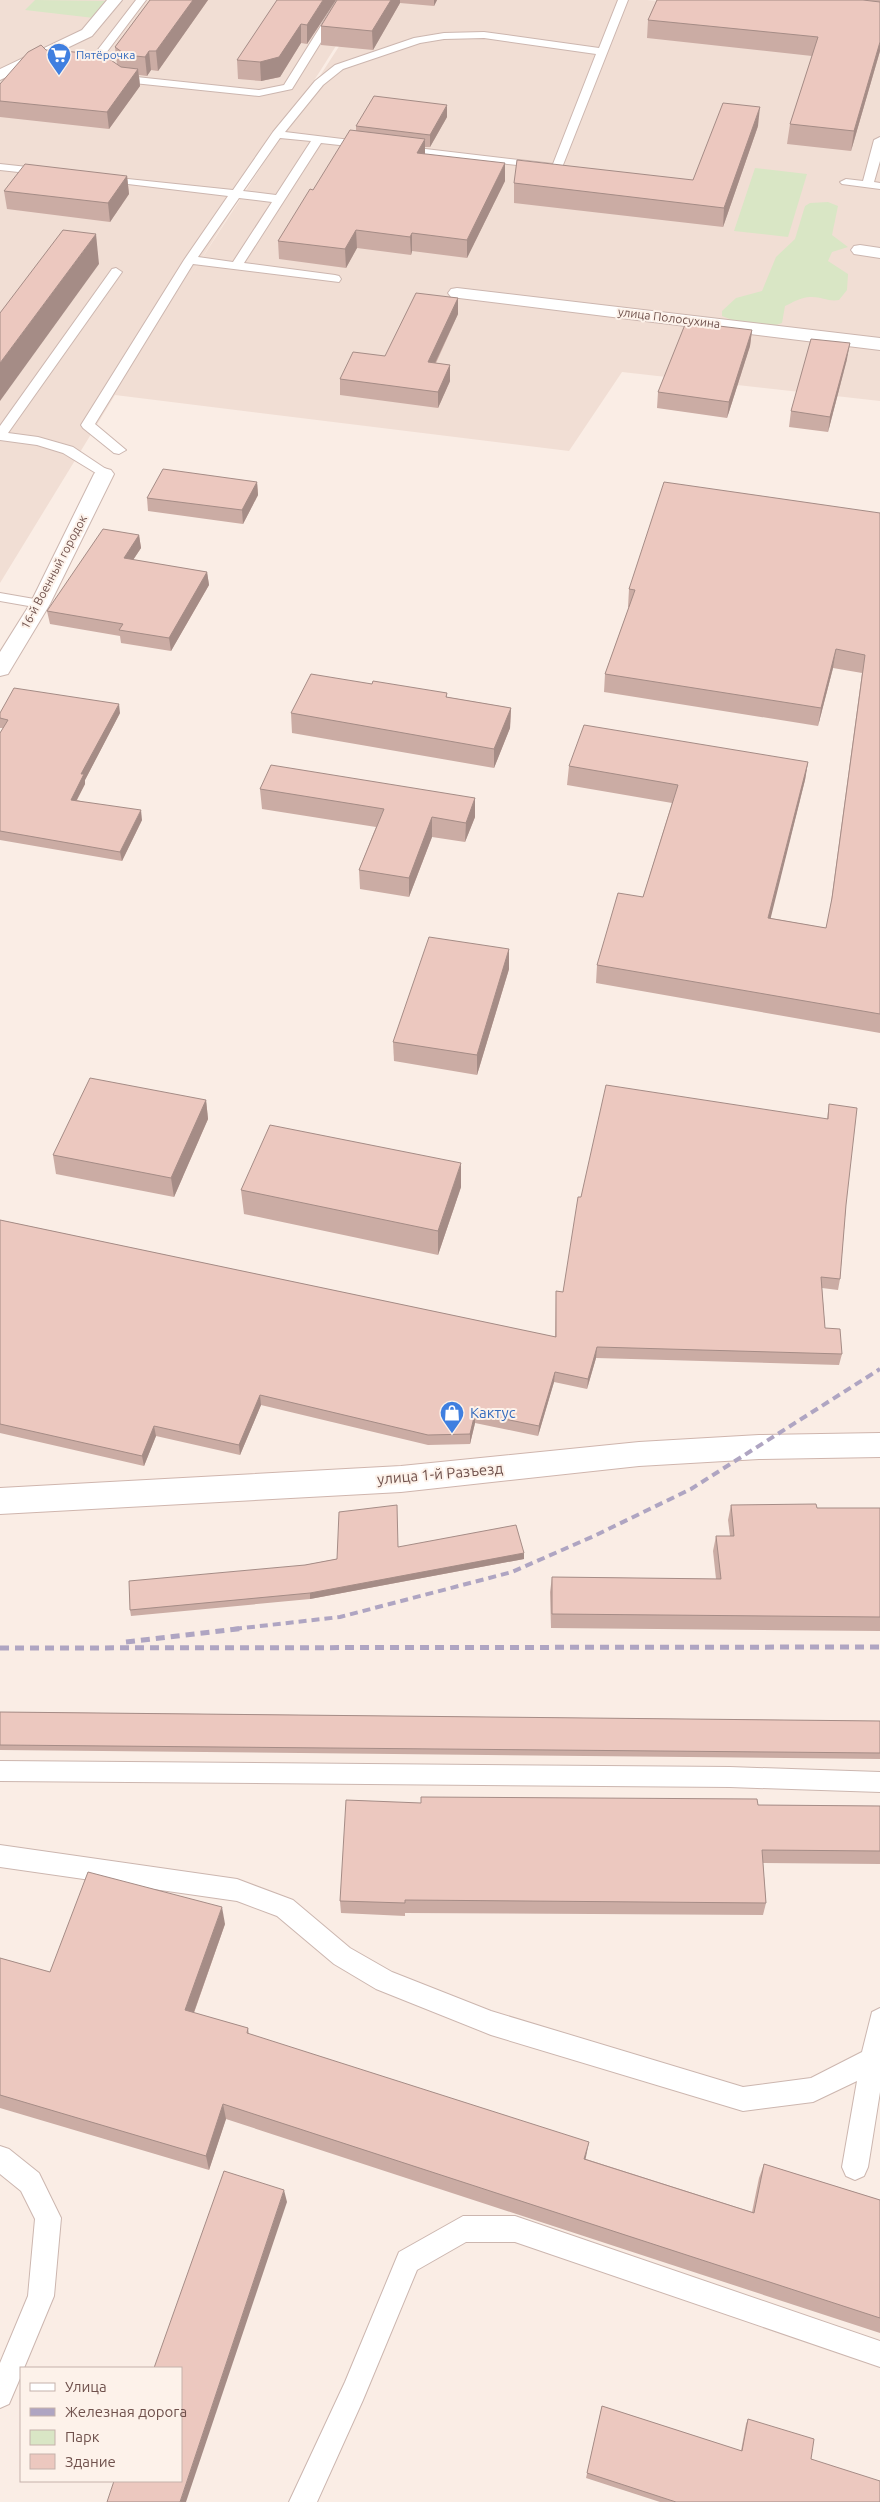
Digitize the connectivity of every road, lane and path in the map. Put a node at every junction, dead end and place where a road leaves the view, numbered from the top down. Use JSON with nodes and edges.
{"nodes":[{"id":1,"x":115,"y":0,"type":"edge"},
{"id":2,"x":141,"y":0,"type":"edge"},
{"id":3,"x":342,"y":0,"type":"edge"},
{"id":4,"x":623,"y":0,"type":"edge"},
{"id":5,"x":602,"y":52,"type":"junction"},
{"id":6,"x":0,"y":75,"type":"edge"},
{"id":7,"x":277,"y":134,"type":"junction"},
{"id":8,"x":318,"y":139,"type":"junction"},
{"id":9,"x":880,"y":140,"type":"edge"},
{"id":10,"x":0,"y":167,"type":"edge"},
{"id":11,"x":57,"y":173,"type":"edge"},
{"id":12,"x":94,"y":178,"type":"edge"},
{"id":13,"x":846,"y":182,"type":"dead end"},
{"id":14,"x":868,"y":185,"type":"junction"},
{"id":15,"x":880,"y":186,"type":"edge"},
{"id":16,"x":235,"y":194,"type":"junction"},
{"id":17,"x":278,"y":200,"type":"junction"},
{"id":18,"x":860,"y":250,"type":"dead end"},
{"id":19,"x":880,"y":253,"type":"edge"},
{"id":20,"x":190,"y":260,"type":"junction"},
{"id":21,"x":236,"y":266,"type":"junction"},
{"id":22,"x":116,"y":272,"type":"dead end"},
{"id":23,"x":335,"y":278,"type":"dead end"},
{"id":24,"x":457,"y":293,"type":"dead end"},
{"id":25,"x":880,"y":344,"type":"edge"},
{"id":26,"x":0,"y":435,"type":"edge"},
{"id":27,"x":119,"y":450,"type":"dead end"},
{"id":28,"x":104,"y":474,"type":"joint"},
{"id":29,"x":0,"y":597,"type":"edge"},
{"id":30,"x":40,"y":604,"type":"junction"},
{"id":31,"x":0,"y":669,"type":"edge"},
{"id":32,"x":880,"y":1445,"type":"edge"},
{"id":33,"x":0,"y":1501,"type":"edge"},
{"id":34,"x":0,"y":1770,"type":"edge"},
{"id":35,"x":880,"y":1782,"type":"edge"},
{"id":36,"x":0,"y":1856,"type":"edge"},
{"id":37,"x":880,"y":2020,"type":"edge"},
{"id":38,"x":877,"y":2061,"type":"edge"},
{"id":39,"x":0,"y":2158,"type":"edge"},
{"id":40,"x":855,"y":2167,"type":"dead end"},
{"id":41,"x":880,"y":2354,"type":"edge"},
{"id":42,"x":0,"y":2395,"type":"edge"},
{"id":43,"x":303,"y":2502,"type":"edge"}],
"edges":[{"from":1,"to":6,"type":"street"},
{"from":2,"to":3,"type":"lane"},
{"from":4,"to":5,"type":"lane"},
{"from":5,"to":7,"type":"lane"},
{"from":5,"to":8,"type":"lane"},
{"from":7,"to":8,"type":"lane"},
{"from":7,"to":16,"type":"lane"},
{"from":8,"to":17,"type":"lane"},
{"from":9,"to":14,"type":"lane"},
{"from":10,"to":11,"type":"lane"},
{"from":12,"to":16,"type":"lane"},
{"from":13,"to":14,"type":"lane"},
{"from":14,"to":15,"type":"lane"},
{"from":16,"to":17,"type":"lane"},
{"from":16,"to":20,"type":"lane"},
{"from":17,"to":21,"type":"lane"},
{"from":18,"to":19,"type":"street"},
{"from":20,"to":21,"type":"lane"},
{"from":20,"to":27,"type":"lane"},
{"from":21,"to":23,"type":"lane"},
{"from":22,"to":26,"type":"lane"},
{"from":24,"to":25,"type":"street","name":"улица Полосухина"},
{"from":26,"to":28,"type":"lane"},
{"from":28,"to":30,"type":"street","name":"16-й Военный городок"},
{"from":29,"to":30,"type":"lane"},
{"from":30,"to":31,"type":"street","name":"16-й Военный городок"},
{"from":32,"to":33,"type":"street","name":"улица 1-й Разъезд"},
{"from":34,"to":35,"type":"lane"},
{"from":36,"to":38,"type":"lane"},
{"from":37,"to":38,"type":"lane"},
{"from":38,"to":40,"type":"lane"},
{"from":39,"to":42,"type":"lane"},
{"from":41,"to":43,"type":"lane"}]}
